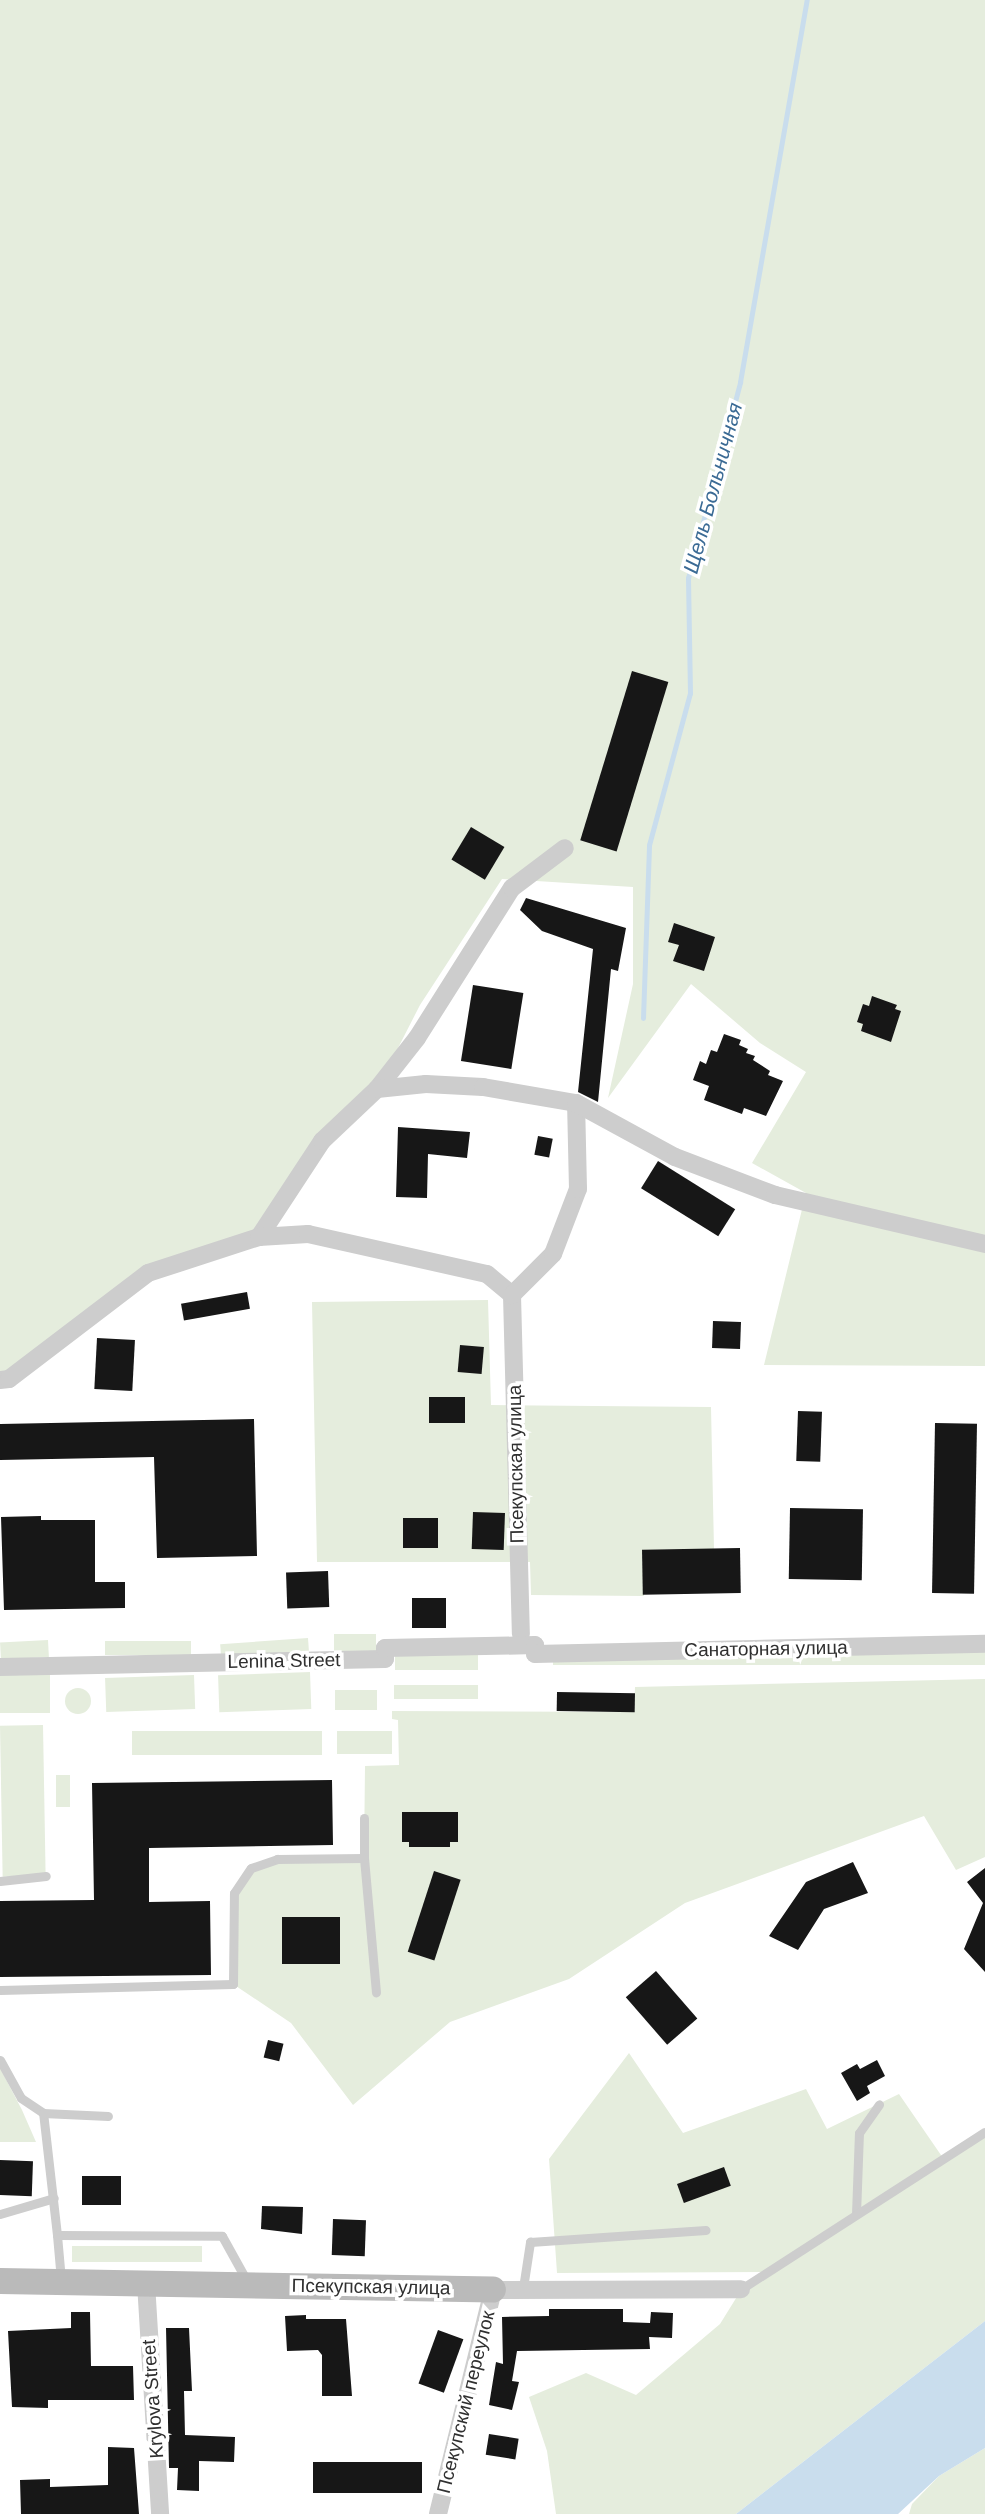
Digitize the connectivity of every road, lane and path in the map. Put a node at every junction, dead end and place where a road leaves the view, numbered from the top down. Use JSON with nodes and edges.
{"nodes":[{"id":1,"x":565,"y":848,"type":"dead end"},
{"id":2,"x":377,"y":1089,"type":"junction"},
{"id":3,"x":576,"y":1102,"type":"junction"},
{"id":4,"x":259,"y":1237,"type":"junction"},
{"id":5,"x":985,"y":1244,"type":"edge"},
{"id":6,"x":512,"y":1295,"type":"junction"},
{"id":7,"x":0,"y":1380,"type":"edge"},
{"id":8,"x":521,"y":1634,"type":"dead end"},
{"id":9,"x":985,"y":1644,"type":"edge"},
{"id":10,"x":547,"y":1654,"type":"joint"},
{"id":11,"x":0,"y":1667,"type":"edge"},
{"id":12,"x":364,"y":1818,"type":"dead end"},
{"id":13,"x":364,"y":1858,"type":"junction"},
{"id":14,"x":46,"y":1877,"type":"dead end"},
{"id":15,"x":0,"y":1881,"type":"edge"},
{"id":16,"x":0,"y":1990,"type":"edge"},
{"id":17,"x":376,"y":1993,"type":"dead end"},
{"id":18,"x":0,"y":2060,"type":"edge"},
{"id":19,"x":879,"y":2104,"type":"dead end"},
{"id":20,"x":43,"y":2113,"type":"junction"},
{"id":21,"x":107,"y":2116,"type":"dead end"},
{"id":22,"x":985,"y":2132,"type":"edge"},
{"id":23,"x":54,"y":2198,"type":"junction"},
{"id":24,"x":0,"y":2214,"type":"edge"},
{"id":25,"x":856,"y":2214,"type":"junction"},
{"id":26,"x":706,"y":2230,"type":"dead end"},
{"id":27,"x":57,"y":2235,"type":"junction"},
{"id":28,"x":0,"y":2281,"type":"edge"},
{"id":29,"x":61,"y":2282,"type":"junction"},
{"id":30,"x":146,"y":2283,"type":"junction"},
{"id":31,"x":249,"y":2284,"type":"junction"},
{"id":32,"x":523,"y":2288,"type":"junction"},
{"id":33,"x":741,"y":2289,"type":"joint"},
{"id":34,"x":493,"y":2290,"type":"junction"},
{"id":35,"x":160,"y":2514,"type":"edge"},
{"id":36,"x":438,"y":2514,"type":"edge"}],
"edges":[{"from":1,"to":2,"type":"street"},
{"from":2,"to":3,"type":"street"},
{"from":2,"to":4,"type":"street"},
{"from":3,"to":5,"type":"street"},
{"from":3,"to":6,"type":"street"},
{"from":4,"to":6,"type":"street"},
{"from":4,"to":7,"type":"street"},
{"from":6,"to":8,"type":"street","name":"Псекупская улица"},
{"from":9,"to":10,"type":"street","name":"Санаторная улица"},
{"from":10,"to":11,"type":"street","name":"Lenina Street"},
{"from":12,"to":13,"type":"lane"},
{"from":13,"to":16,"type":"lane"},
{"from":13,"to":17,"type":"lane"},
{"from":14,"to":15,"type":"lane"},
{"from":18,"to":20,"type":"lane"},
{"from":19,"to":25,"type":"lane"},
{"from":20,"to":21,"type":"lane"},
{"from":20,"to":23,"type":"lane"},
{"from":22,"to":25,"type":"lane"},
{"from":23,"to":24,"type":"lane"},
{"from":23,"to":27,"type":"lane"},
{"from":25,"to":33,"type":"lane"},
{"from":26,"to":32,"type":"lane"},
{"from":27,"to":29,"type":"lane"},
{"from":27,"to":31,"type":"lane"},
{"from":28,"to":29,"type":"street","name":"Псекупская улица"},
{"from":29,"to":30,"type":"street","name":"Псекупская улица"},
{"from":30,"to":31,"type":"street","name":"Псекупская улица"},
{"from":30,"to":35,"type":"street","name":"Krylova Street"},
{"from":31,"to":34,"type":"street","name":"Псекупская улица"},
{"from":32,"to":33,"type":"street","name":"Псекупская улица"},
{"from":32,"to":34,"type":"street","name":"Псекупская улица"},
{"from":34,"to":36,"type":"street","name":"Псекупский переулок"}]}
